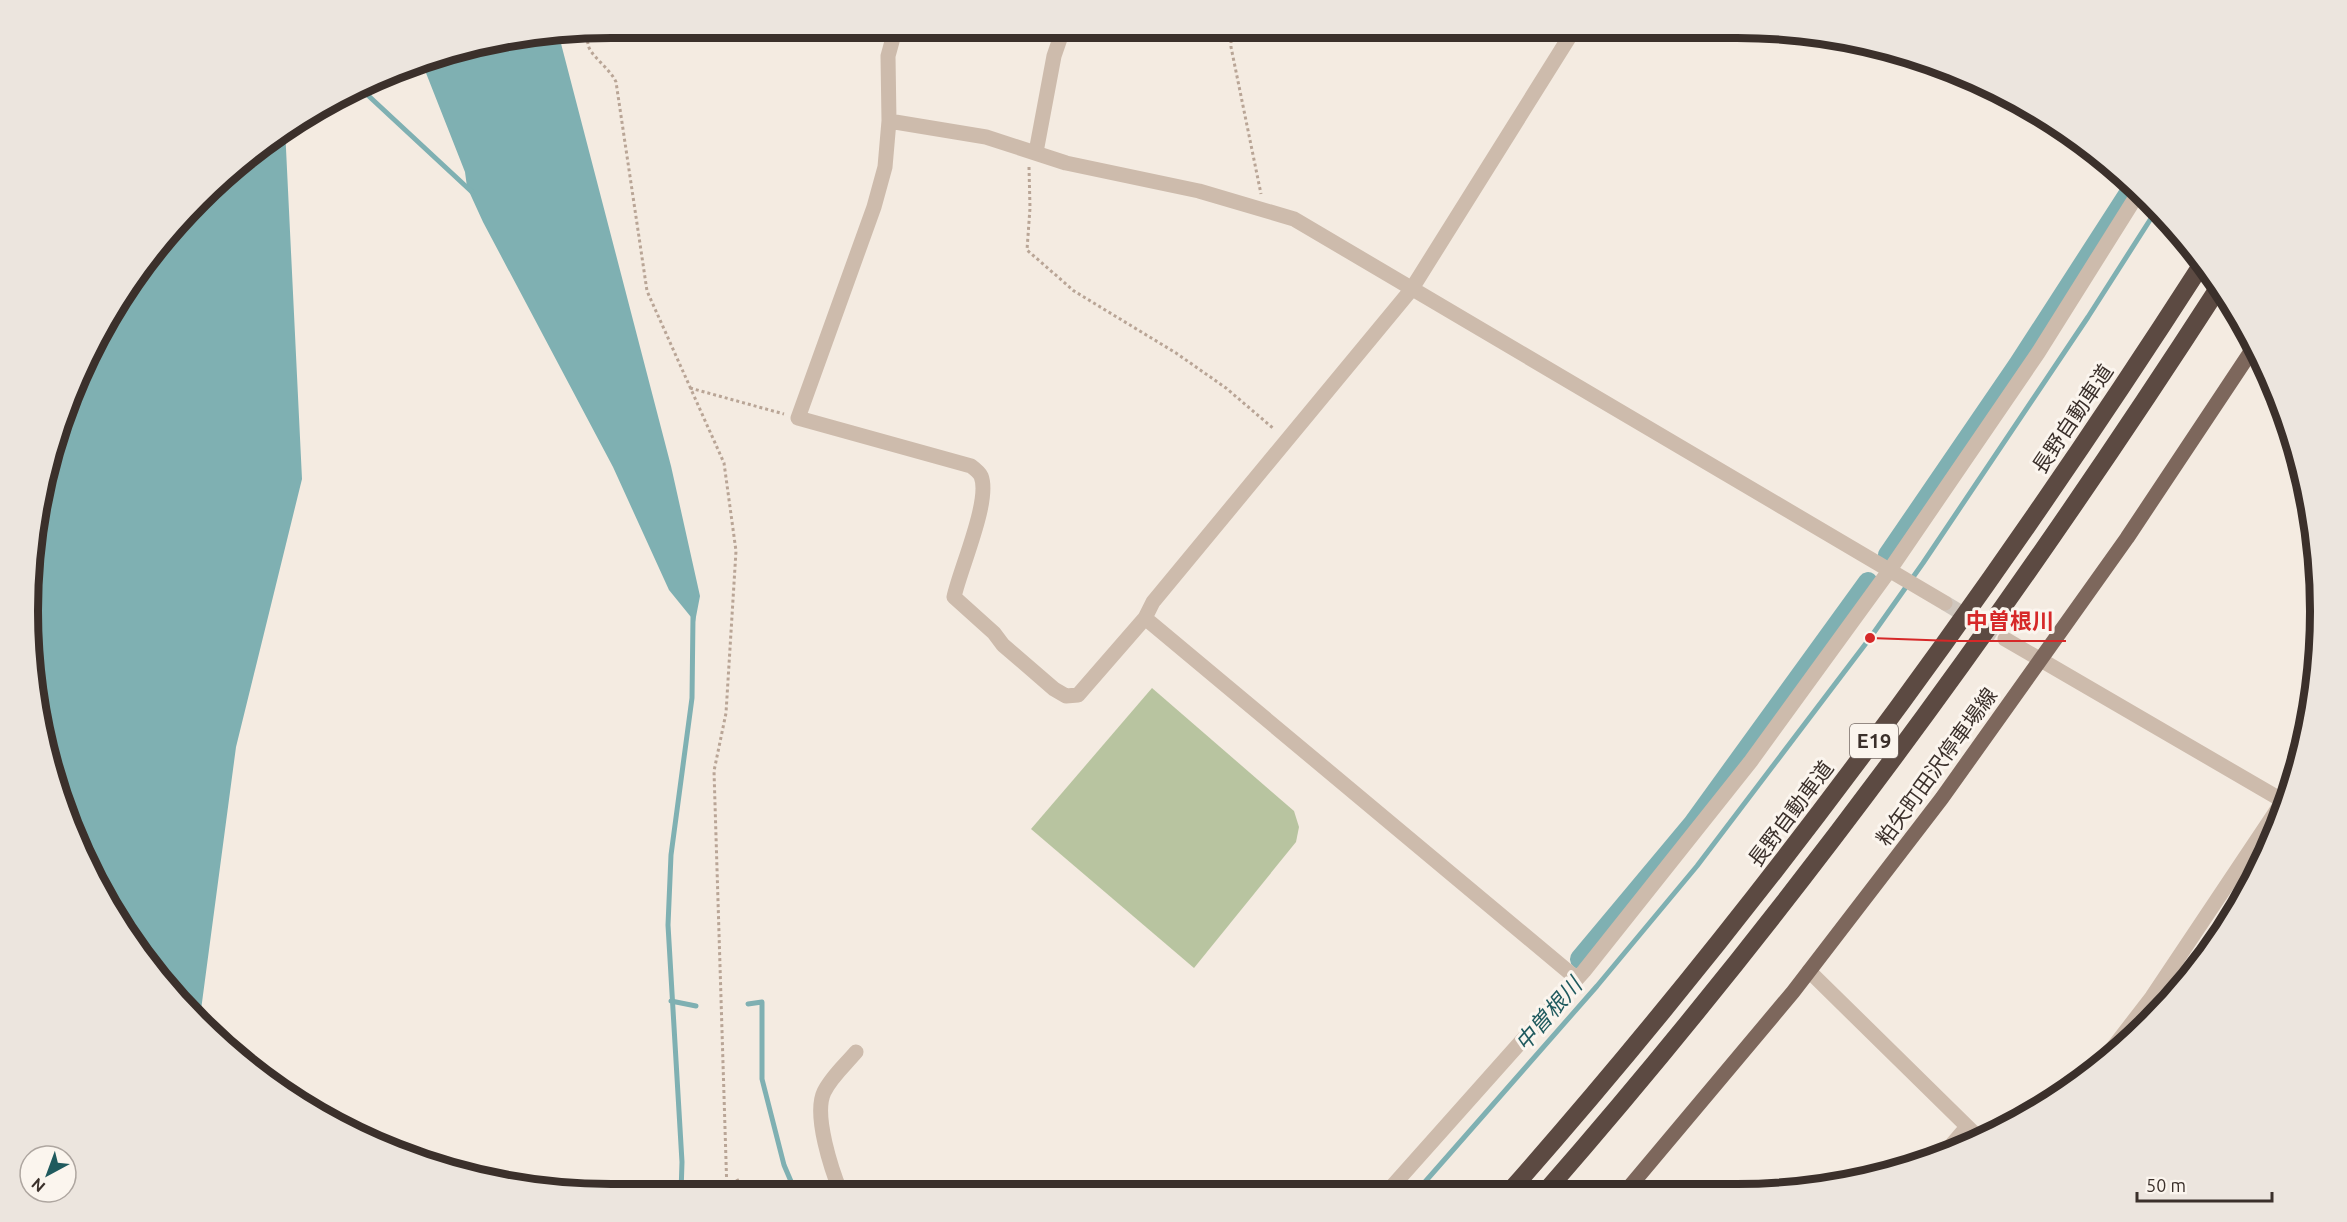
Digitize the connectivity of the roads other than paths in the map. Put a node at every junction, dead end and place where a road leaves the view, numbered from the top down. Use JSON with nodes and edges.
{"nodes":[{"id":1,"x":893,"y":38,"type":"edge"},
{"id":2,"x":1060,"y":38,"type":"edge"},
{"id":3,"x":1569,"y":38,"type":"edge"},
{"id":4,"x":889,"y":121,"type":"junction"},
{"id":5,"x":1036,"y":152,"type":"junction"},
{"id":6,"x":2135,"y":199,"type":"edge"},
{"id":7,"x":2197,"y":271,"type":"edge"},
{"id":8,"x":1411,"y":290,"type":"junction"},
{"id":9,"x":2214,"y":294,"type":"edge"},
{"id":10,"x":2249,"y":355,"type":"edge"},
{"id":11,"x":1893,"y":573,"type":"junction"},
{"id":12,"x":1945,"y":603,"type":"tunnel mouth"},
{"id":13,"x":1145,"y":618,"type":"junction"},
{"id":14,"x":2005,"y":639,"type":"tunnel mouth"},
{"id":15,"x":2042,"y":659,"type":"junction"},
{"id":16,"x":2278,"y":798,"type":"edge"},
{"id":17,"x":2268,"y":825,"type":"edge"},
{"id":18,"x":1809,"y":971,"type":"junction"},
{"id":19,"x":1576,"y":978,"type":"junction"},
{"id":20,"x":2125,"y":1032,"type":"edge"},
{"id":21,"x":856,"y":1052,"type":"dead end"},
{"id":22,"x":1967,"y":1127,"type":"junction"},
{"id":23,"x":1973,"y":1133,"type":"edge"},
{"id":24,"x":1955,"y":1141,"type":"edge"},
{"id":25,"x":837,"y":1184,"type":"edge"},
{"id":26,"x":1394,"y":1184,"type":"edge"},
{"id":27,"x":1516,"y":1184,"type":"edge"},
{"id":28,"x":1552,"y":1184,"type":"edge"},
{"id":29,"x":1632,"y":1184,"type":"edge"}],
"edges":[{"from":1,"to":4,"type":"street"},
{"from":2,"to":5,"type":"street"},
{"from":3,"to":8,"type":"street"},
{"from":4,"to":5,"type":"street"},
{"from":4,"to":13,"type":"street"},
{"from":5,"to":8,"type":"street"},
{"from":6,"to":11,"type":"street"},
{"from":7,"to":27,"type":"highway","name":"長野自動車道","number":"E19"},
{"from":8,"to":11,"type":"street"},
{"from":8,"to":13,"type":"street"},
{"from":9,"to":28,"type":"highway","number":"E19"},
{"from":10,"to":15,"type":"main road","name":"粕矢町田沢停車場線"},
{"from":11,"to":12,"type":"street"},
{"from":11,"to":19,"type":"street"},
{"from":13,"to":19,"type":"street"},
{"from":14,"to":15,"type":"street"},
{"from":15,"to":16,"type":"street"},
{"from":15,"to":18,"type":"main road","name":"粕矢町田沢停車場線"},
{"from":17,"to":20,"type":"street"},
{"from":18,"to":22,"type":"street"},
{"from":18,"to":29,"type":"main road","name":"粕矢町田沢停車場線"},
{"from":19,"to":26,"type":"street"},
{"from":21,"to":25,"type":"street"},
{"from":22,"to":23,"type":"street"},
{"from":22,"to":24,"type":"street"}]}
